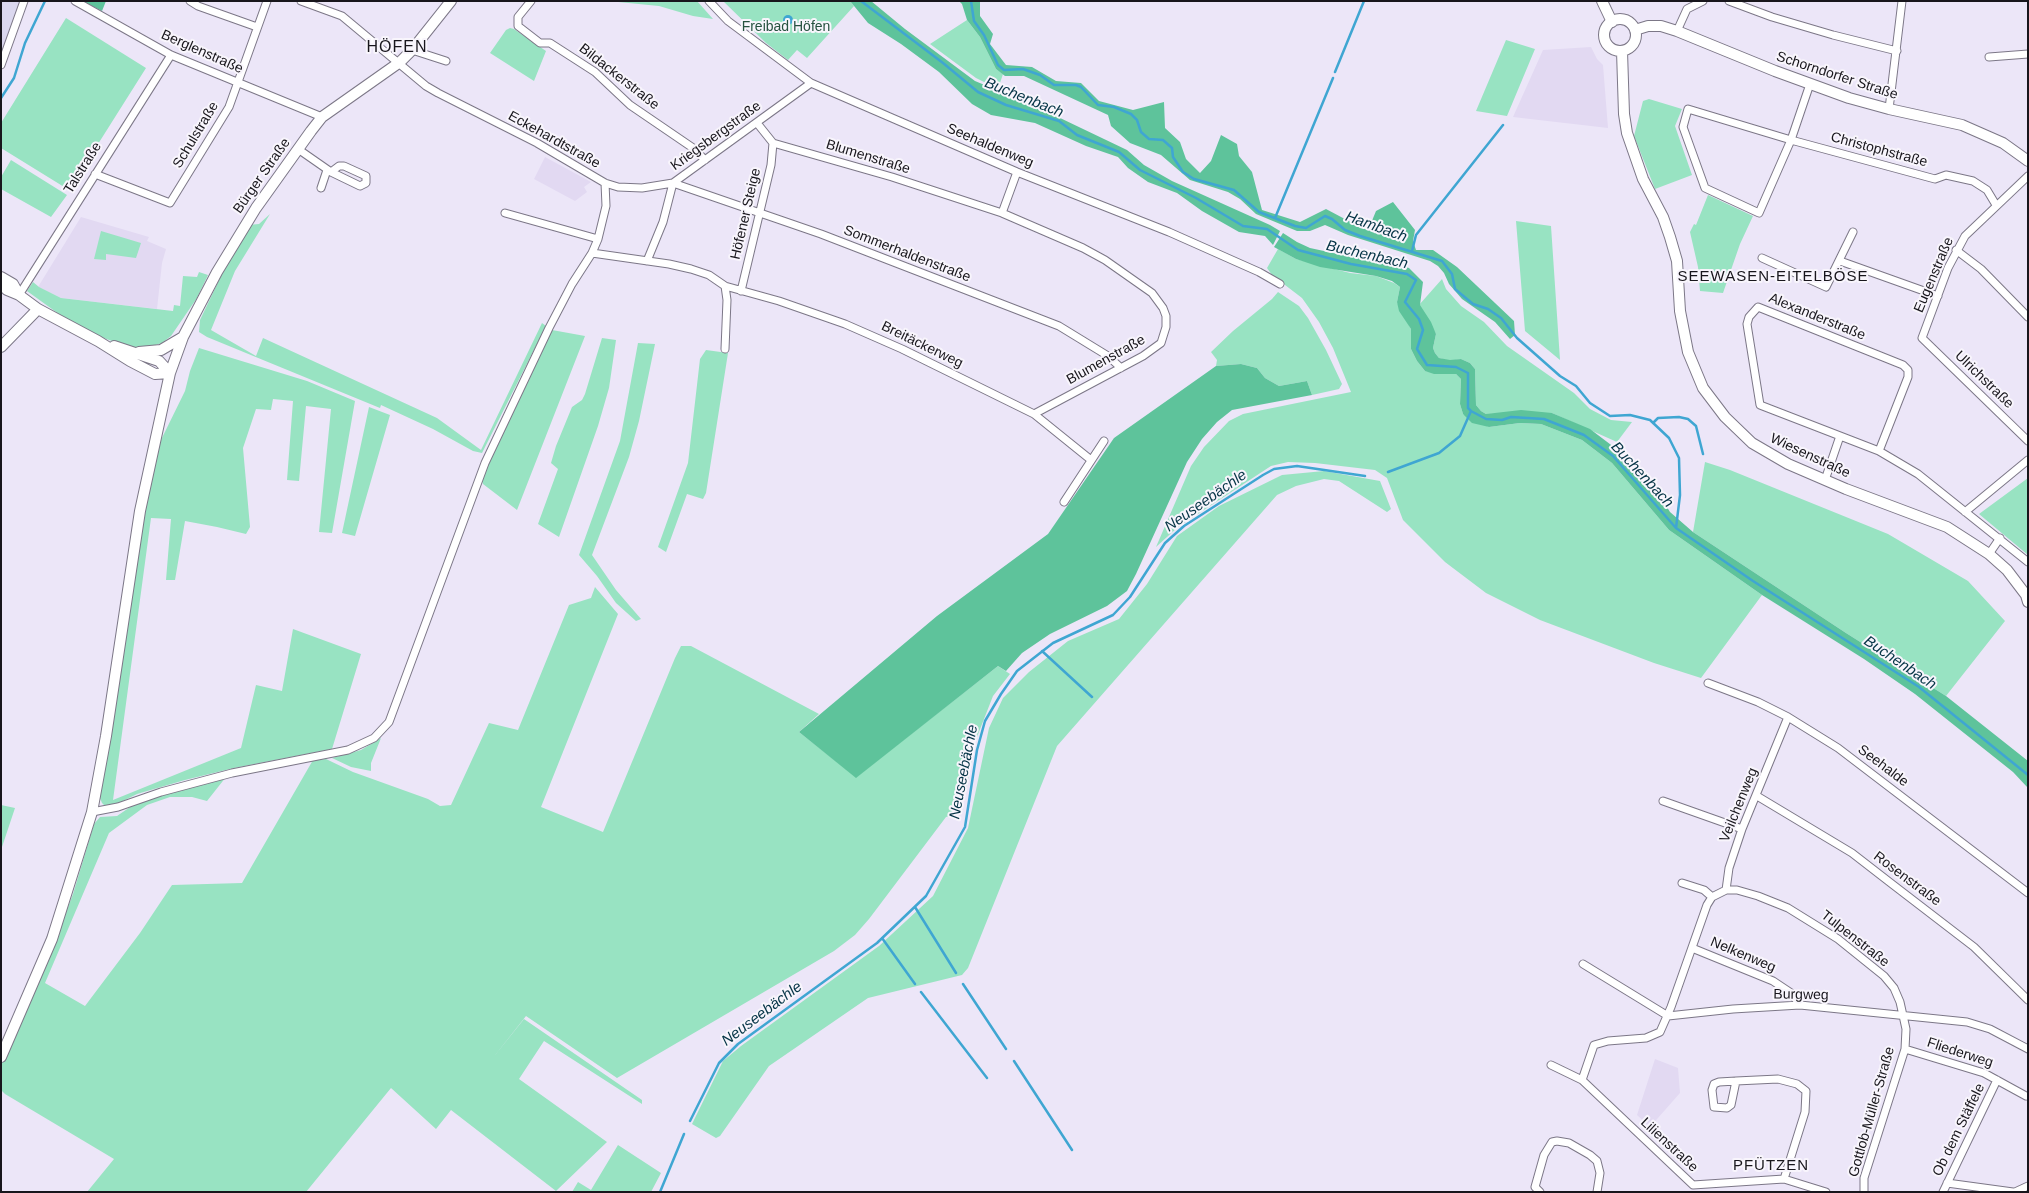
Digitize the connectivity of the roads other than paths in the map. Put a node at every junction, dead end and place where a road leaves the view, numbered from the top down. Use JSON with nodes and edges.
{"nodes":[{"id":1,"x":24,"y":1,"type":"edge"},
{"id":2,"x":75,"y":1,"type":"edge"},
{"id":3,"x":190,"y":1,"type":"edge"},
{"id":4,"x":267,"y":1,"type":"edge"},
{"id":5,"x":301,"y":1,"type":"edge"},
{"id":6,"x":451,"y":1,"type":"edge"},
{"id":7,"x":531,"y":1,"type":"edge"},
{"id":8,"x":708,"y":1,"type":"edge"},
{"id":9,"x":1602,"y":1,"type":"edge"},
{"id":10,"x":1703,"y":1,"type":"edge"},
{"id":11,"x":1729,"y":1,"type":"edge"},
{"id":12,"x":1902,"y":1,"type":"edge"},
{"id":13,"x":1612,"y":22,"type":"junction"},
{"id":14,"x":257,"y":27,"type":"junction"},
{"id":15,"x":1635,"y":30,"type":"junction"},
{"id":16,"x":1677,"y":31,"type":"junction"},
{"id":17,"x":412,"y":50,"type":"junction"},
{"id":18,"x":1622,"y":51,"type":"junction"},
{"id":19,"x":1897,"y":51,"type":"junction"},
{"id":20,"x":2028,"y":54,"type":"edge"},
{"id":21,"x":171,"y":55,"type":"junction"},
{"id":22,"x":1989,"y":57,"type":"dead end"},
{"id":23,"x":446,"y":61,"type":"dead end"},
{"id":24,"x":400,"y":62,"type":"junction"},
{"id":25,"x":1,"y":65,"type":"edge"},
{"id":26,"x":811,"y":82,"type":"junction"},
{"id":27,"x":237,"y":83,"type":"junction"},
{"id":28,"x":1810,"y":84,"type":"junction"},
{"id":29,"x":1889,"y":109,"type":"junction"},
{"id":30,"x":322,"y":117,"type":"junction"},
{"id":31,"x":757,"y":123,"type":"junction"},
{"id":32,"x":1791,"y":140,"type":"junction"},
{"id":33,"x":774,"y":143,"type":"junction"},
{"id":34,"x":2003,"y":143,"type":"junction"},
{"id":35,"x":298,"y":149,"type":"junction"},
{"id":36,"x":2028,"y":153,"type":"edge"},
{"id":37,"x":705,"y":160,"type":"junction"},
{"id":38,"x":2028,"y":161,"type":"edge"},
{"id":39,"x":1016,"y":172,"type":"junction"},
{"id":40,"x":95,"y":174,"type":"junction"},
{"id":41,"x":2028,"y":176,"type":"edge"},
{"id":42,"x":605,"y":183,"type":"junction"},
{"id":43,"x":673,"y":183,"type":"junction"},
{"id":44,"x":321,"y":188,"type":"dead end"},
{"id":45,"x":1996,"y":206,"type":"junction"},
{"id":46,"x":505,"y":213,"type":"dead end"},
{"id":47,"x":1002,"y":213,"type":"junction"},
{"id":48,"x":759,"y":214,"type":"junction"},
{"id":49,"x":1853,"y":232,"type":"dead end"},
{"id":50,"x":598,"y":239,"type":"junction"},
{"id":51,"x":1956,"y":250,"type":"junction"},
{"id":52,"x":592,"y":253,"type":"junction"},
{"id":53,"x":1762,"y":258,"type":"dead end"},
{"id":54,"x":648,"y":261,"type":"junction"},
{"id":55,"x":1840,"y":262,"type":"junction"},
{"id":56,"x":1,"y":278,"type":"edge"},
{"id":57,"x":1,"y":284,"type":"edge"},
{"id":58,"x":1280,"y":284,"type":"dead end"},
{"id":59,"x":725,"y":286,"type":"junction"},
{"id":60,"x":741,"y":291,"type":"junction"},
{"id":61,"x":19,"y":295,"type":"junction"},
{"id":62,"x":1938,"y":296,"type":"junction"},
{"id":63,"x":38,"y":309,"type":"junction"},
{"id":64,"x":2028,"y":317,"type":"edge"},
{"id":65,"x":183,"y":337,"type":"junction"},
{"id":66,"x":1922,"y":338,"type":"joint"},
{"id":67,"x":98,"y":342,"type":"junction"},
{"id":68,"x":1,"y":347,"type":"edge"},
{"id":69,"x":725,"y":349,"type":"dead end"},
{"id":70,"x":125,"y":350,"type":"junction"},
{"id":71,"x":1121,"y":368,"type":"junction"},
{"id":72,"x":170,"y":373,"type":"junction"},
{"id":73,"x":1034,"y":414,"type":"junction"},
{"id":74,"x":1840,"y":436,"type":"junction"},
{"id":75,"x":1104,"y":441,"type":"dead end"},
{"id":76,"x":2028,"y":441,"type":"edge"},
{"id":77,"x":1878,"y":451,"type":"junction"},
{"id":78,"x":1091,"y":460,"type":"junction"},
{"id":79,"x":2028,"y":460,"type":"edge"},
{"id":80,"x":1825,"y":480,"type":"junction"},
{"id":81,"x":1064,"y":502,"type":"dead end"},
{"id":82,"x":1965,"y":512,"type":"junction"},
{"id":83,"x":2000,"y":538,"type":"junction"},
{"id":84,"x":1989,"y":554,"type":"junction"},
{"id":85,"x":2028,"y":562,"type":"edge"},
{"id":86,"x":2028,"y":602,"type":"edge"},
{"id":87,"x":1708,"y":683,"type":"dead end"},
{"id":88,"x":1788,"y":717,"type":"junction"},
{"id":89,"x":1757,"y":796,"type":"junction"},
{"id":90,"x":1663,"y":801,"type":"dead end"},
{"id":91,"x":92,"y":812,"type":"junction"},
{"id":92,"x":1742,"y":829,"type":"junction"},
{"id":93,"x":1682,"y":883,"type":"dead end"},
{"id":94,"x":1726,"y":890,"type":"junction"},
{"id":95,"x":2028,"y":893,"type":"edge"},
{"id":96,"x":1712,"y":897,"type":"junction"},
{"id":97,"x":1692,"y":948,"type":"junction"},
{"id":98,"x":1583,"y":964,"type":"dead end"},
{"id":99,"x":2028,"y":1000,"type":"edge"},
{"id":100,"x":1800,"y":1005,"type":"junction"},
{"id":101,"x":1903,"y":1015,"type":"junction"},
{"id":102,"x":1668,"y":1016,"type":"junction"},
{"id":103,"x":1905,"y":1049,"type":"junction"},
{"id":104,"x":2028,"y":1049,"type":"edge"},
{"id":105,"x":1,"y":1057,"type":"edge"},
{"id":106,"x":1551,"y":1066,"type":"dead end"},
{"id":107,"x":1582,"y":1080,"type":"junction"},
{"id":108,"x":1997,"y":1080,"type":"junction"},
{"id":109,"x":1736,"y":1081,"type":"junction"},
{"id":110,"x":2026,"y":1096,"type":"dead end"},
{"id":111,"x":1784,"y":1179,"type":"junction"},
{"id":112,"x":1947,"y":1183,"type":"junction"},
{"id":113,"x":2028,"y":1186,"type":"edge"},
{"id":114,"x":1692,"y":1189,"type":"edge"},
{"id":115,"x":1540,"y":1192,"type":"edge"},
{"id":116,"x":1597,"y":1192,"type":"edge"},
{"id":117,"x":1826,"y":1192,"type":"edge"},
{"id":118,"x":1864,"y":1192,"type":"edge"},
{"id":119,"x":1943,"y":1192,"type":"edge"},
{"id":120,"x":2014,"y":1192,"type":"edge"}],
"edges":[{"from":1,"to":25,"type":"street"},
{"from":2,"to":21,"type":"street","name":"Berglenstraße"},
{"from":3,"to":14,"type":"street"},
{"from":4,"to":14,"type":"street","name":"Schulstraße"},
{"from":5,"to":24,"type":"street","name":"Eckehardtstraße"},
{"from":6,"to":17,"type":"street","name":"Bürger Straße"},
{"from":7,"to":37,"type":"street","name":"Bildackerstraße"},
{"from":8,"to":26,"type":"street","name":"Seehaldenweg"},
{"from":9,"to":13,"type":"street"},
{"from":10,"to":16,"type":"street"},
{"from":11,"to":19,"type":"street"},
{"from":12,"to":19,"type":"street"},
{"from":13,"to":15,"type":"street"},
{"from":13,"to":18,"type":"street"},
{"from":14,"to":27,"type":"street","name":"Schulstraße"},
{"from":15,"to":16,"type":"street","name":"Schorndorfer Straße"},
{"from":15,"to":18,"type":"street"},
{"from":16,"to":28,"type":"street","name":"Schorndorfer Straße"},
{"from":17,"to":23,"type":"street"},
{"from":17,"to":24,"type":"street","name":"Bürger Straße"},
{"from":18,"to":80,"type":"street","name":"Wiesenstraße"},
{"from":19,"to":29,"type":"street"},
{"from":20,"to":22,"type":"street"},
{"from":21,"to":27,"type":"street","name":"Berglenstraße"},
{"from":21,"to":40,"type":"street","name":"Talstraße"},
{"from":24,"to":30,"type":"street","name":"Bürger Straße"},
{"from":24,"to":42,"type":"street","name":"Eckehardtstraße"},
{"from":26,"to":31,"type":"street","name":"Kriegsbergstraße"},
{"from":26,"to":39,"type":"street","name":"Seehaldenweg"},
{"from":27,"to":30,"type":"street","name":"Berglenstraße"},
{"from":27,"to":40,"type":"street","name":"Schulstraße"},
{"from":28,"to":29,"type":"street","name":"Schorndorfer Straße"},
{"from":28,"to":32,"type":"street"},
{"from":29,"to":34,"type":"street","name":"Schorndorfer Straße"},
{"from":30,"to":35,"type":"street","name":"Bürger Straße"},
{"from":31,"to":33,"type":"street"},
{"from":31,"to":37,"type":"street","name":"Kriegsbergstraße"},
{"from":32,"to":32,"type":"street","name":"Christophstraße"},
{"from":32,"to":45,"type":"street","name":"Christophstraße"},
{"from":33,"to":47,"type":"street","name":"Blumenstraße"},
{"from":33,"to":48,"type":"street","name":"Höfener Steige"},
{"from":34,"to":36,"type":"street"},
{"from":34,"to":38,"type":"street","name":"Schorndorfer Straße"},
{"from":35,"to":44,"type":"street"},
{"from":35,"to":65,"type":"street","name":"Bürger Straße"},
{"from":37,"to":43,"type":"street","name":"Kriegsbergstraße"},
{"from":39,"to":47,"type":"street"},
{"from":39,"to":58,"type":"street","name":"Seehaldenweg"},
{"from":40,"to":61,"type":"street","name":"Talstraße"},
{"from":41,"to":45,"type":"street","name":"Eugenstraße"},
{"from":42,"to":43,"type":"street","name":"Kriegsbergstraße"},
{"from":42,"to":50,"type":"street","name":"Eckehardtstraße"},
{"from":43,"to":48,"type":"street","name":"Sommerhaldenstraße"},
{"from":43,"to":54,"type":"street"},
{"from":45,"to":51,"type":"street","name":"Eugenstraße"},
{"from":46,"to":50,"type":"street"},
{"from":47,"to":71,"type":"street","name":"Blumenstraße"},
{"from":48,"to":60,"type":"street","name":"Höfener Steige"},
{"from":48,"to":71,"type":"street","name":"Sommerhaldenstraße"},
{"from":49,"to":55,"type":"street"},
{"from":50,"to":52,"type":"street","name":"Eckehardtstraße"},
{"from":51,"to":62,"type":"street","name":"Eugenstraße"},
{"from":51,"to":64,"type":"street"},
{"from":52,"to":54,"type":"street","name":"Breitäckerweg"},
{"from":52,"to":91,"type":"street","name":"Eckehardtstraße"},
{"from":53,"to":55,"type":"street"},
{"from":54,"to":59,"type":"street","name":"Breitäckerweg"},
{"from":55,"to":62,"type":"street"},
{"from":56,"to":61,"type":"street"},
{"from":57,"to":61,"type":"street"},
{"from":59,"to":60,"type":"street","name":"Breitäckerweg"},
{"from":59,"to":69,"type":"street"},
{"from":60,"to":73,"type":"street","name":"Breitäckerweg"},
{"from":61,"to":63,"type":"street"},
{"from":62,"to":66,"type":"street","name":"Eugenstraße"},
{"from":63,"to":67,"type":"street"},
{"from":63,"to":68,"type":"street"},
{"from":65,"to":70,"type":"street"},
{"from":65,"to":72,"type":"street","name":"Bürger Straße"},
{"from":66,"to":76,"type":"street","name":"Ulrichstraße"},
{"from":67,"to":70,"type":"street"},
{"from":67,"to":72,"type":"street"},
{"from":70,"to":72,"type":"street"},
{"from":71,"to":73,"type":"street","name":"Blumenstraße"},
{"from":72,"to":91,"type":"street","name":"Bürger Straße"},
{"from":73,"to":78,"type":"street","name":"Breitäckerweg"},
{"from":74,"to":77,"type":"street","name":"Alexanderstraße"},
{"from":74,"to":77,"type":"street","name":"Alexanderstraße"},
{"from":74,"to":80,"type":"street"},
{"from":75,"to":78,"type":"street"},
{"from":77,"to":82,"type":"street"},
{"from":78,"to":81,"type":"street"},
{"from":79,"to":82,"type":"street"},
{"from":80,"to":84,"type":"street","name":"Wiesenstraße"},
{"from":82,"to":83,"type":"street"},
{"from":83,"to":84,"type":"street"},
{"from":83,"to":85,"type":"street"},
{"from":84,"to":86,"type":"street","name":"Wiesenstraße"},
{"from":87,"to":88,"type":"street","name":"Seehalde"},
{"from":88,"to":89,"type":"street","name":"Veilchenweg"},
{"from":88,"to":95,"type":"street","name":"Seehalde"},
{"from":89,"to":92,"type":"street","name":"Veilchenweg"},
{"from":89,"to":99,"type":"street","name":"Rosenstraße"},
{"from":90,"to":92,"type":"street"},
{"from":91,"to":105,"type":"street","name":"Bürger Straße"},
{"from":92,"to":94,"type":"street","name":"Veilchenweg"},
{"from":93,"to":96,"type":"street"},
{"from":94,"to":96,"type":"street"},
{"from":94,"to":101,"type":"street","name":"Tulpenstraße"},
{"from":96,"to":97,"type":"street"},
{"from":97,"to":100,"type":"street","name":"Nelkenweg"},
{"from":97,"to":102,"type":"street"},
{"from":98,"to":102,"type":"street"},
{"from":100,"to":101,"type":"street","name":"Burgweg"},
{"from":100,"to":102,"type":"street","name":"Burgweg"},
{"from":101,"to":103,"type":"street","name":"Gottlob-Müller-Straße"},
{"from":101,"to":104,"type":"street","name":"Burgweg"},
{"from":102,"to":107,"type":"street"},
{"from":103,"to":108,"type":"street","name":"Fliederweg"},
{"from":103,"to":118,"type":"street","name":"Gottlob-Müller-Straße"},
{"from":106,"to":107,"type":"street","name":"Lilienstraße"},
{"from":107,"to":114,"type":"street","name":"Lilienstraße"},
{"from":108,"to":110,"type":"street","name":"Fliederweg"},
{"from":108,"to":112,"type":"street","name":"Ob dem Stäffele"},
{"from":109,"to":109,"type":"street"},
{"from":109,"to":111,"type":"street"},
{"from":111,"to":114,"type":"street","name":"Lilienstraße"},
{"from":111,"to":117,"type":"street","name":"Lilienstraße"},
{"from":112,"to":119,"type":"street","name":"Ob dem Stäffele"},
{"from":112,"to":120,"type":"street"},
{"from":113,"to":120,"type":"street"},
{"from":115,"to":116,"type":"street"}]}
